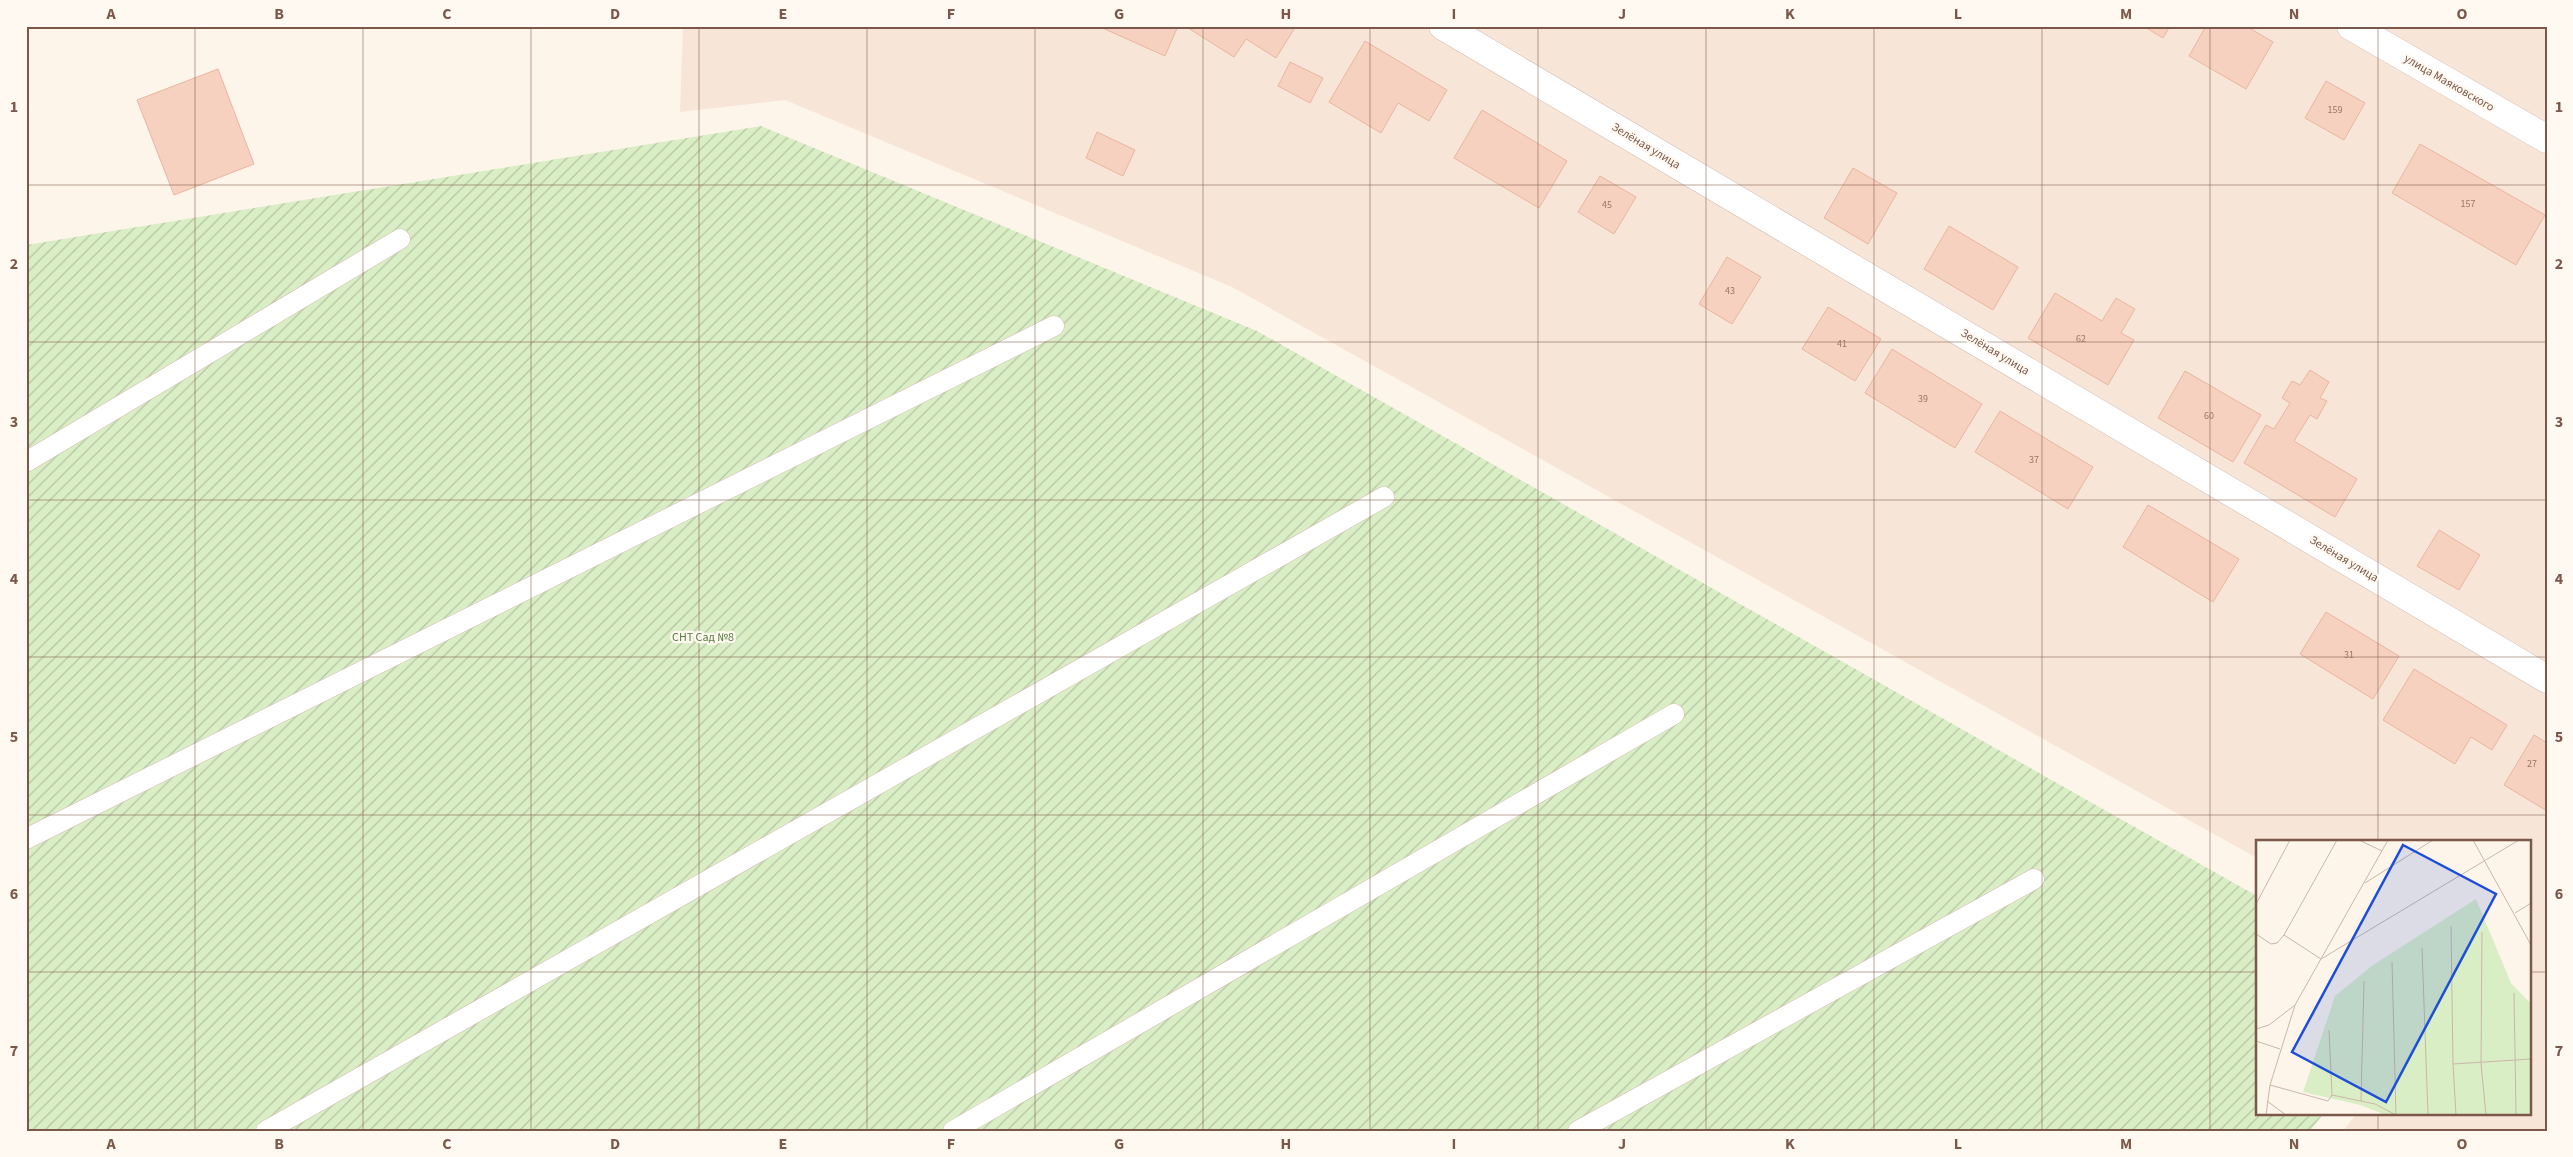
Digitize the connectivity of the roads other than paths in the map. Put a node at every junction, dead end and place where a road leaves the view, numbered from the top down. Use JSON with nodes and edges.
{"nodes":[{"id":1,"x":1443,"y":26,"type":"edge"},
{"id":2,"x":2351,"y":26,"type":"edge"},
{"id":3,"x":2547,"y":139,"type":"edge"},
{"id":4,"x":400,"y":239,"type":"dead end"},
{"id":5,"x":1054,"y":326,"type":"dead end"},
{"id":6,"x":26,"y":462,"type":"edge"},
{"id":7,"x":1384,"y":497,"type":"dead end"},
{"id":8,"x":2547,"y":678,"type":"edge"},
{"id":9,"x":1674,"y":714,"type":"dead end"},
{"id":10,"x":26,"y":839,"type":"edge"},
{"id":11,"x":2034,"y":879,"type":"dead end"},
{"id":12,"x":266,"y":1131,"type":"edge"},
{"id":13,"x":953,"y":1131,"type":"edge"},
{"id":14,"x":1578,"y":1131,"type":"edge"}],
"edges":[{"from":1,"to":8,"type":"street","name":"Зелёная улица"},
{"from":2,"to":3,"type":"street","name":"улица Маяковского"},
{"from":4,"to":6,"type":"lane"},
{"from":5,"to":10,"type":"lane"},
{"from":7,"to":12,"type":"lane"},
{"from":9,"to":13,"type":"lane"},
{"from":11,"to":14,"type":"lane"}]}
